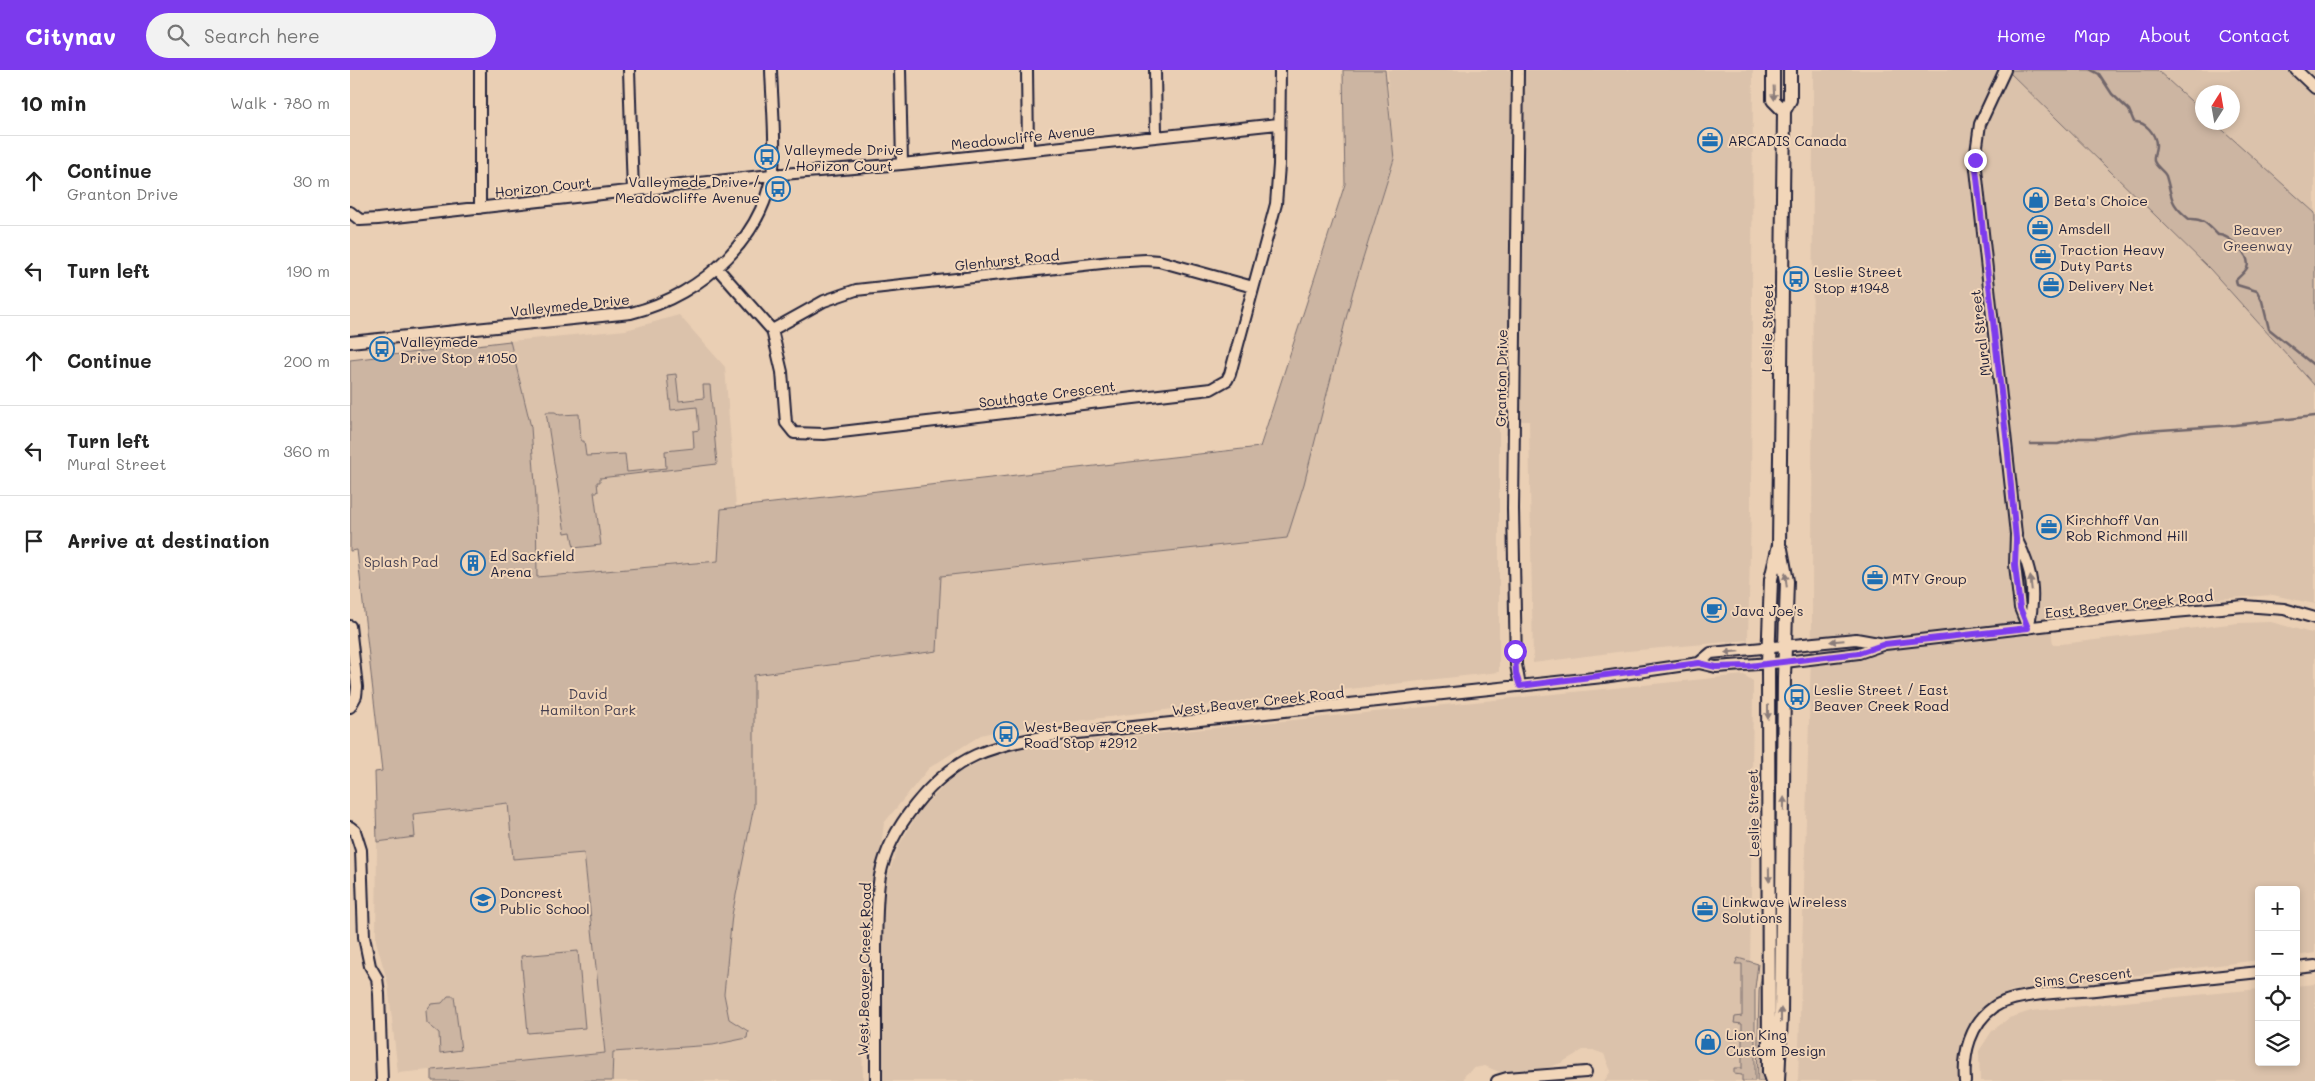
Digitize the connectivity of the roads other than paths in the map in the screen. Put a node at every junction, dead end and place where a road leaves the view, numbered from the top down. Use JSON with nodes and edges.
{"nodes":[{"id":1,"x":480,"y":70,"type":"edge"},
{"id":2,"x":629,"y":70,"type":"edge"},
{"id":3,"x":771,"y":70,"type":"edge"},
{"id":4,"x":900,"y":70,"type":"edge"},
{"id":5,"x":1027,"y":70,"type":"edge"},
{"id":6,"x":1155,"y":70,"type":"edge"},
{"id":7,"x":1280,"y":70,"type":"edge"},
{"id":8,"x":1518,"y":70,"type":"edge"},
{"id":9,"x":1773,"y":70,"type":"edge"},
{"id":10,"x":1790,"y":70,"type":"edge"},
{"id":11,"x":2006,"y":70,"type":"edge"},
{"id":12,"x":2296,"y":70,"type":"edge"},
{"id":13,"x":2315,"y":88,"type":"edge"},
{"id":14,"x":1784,"y":111,"type":"junction"},
{"id":15,"x":1278,"y":124,"type":"junction"},
{"id":16,"x":1156,"y":136,"type":"junction"},
{"id":17,"x":1028,"y":150,"type":"junction"},
{"id":18,"x":902,"y":164,"type":"junction"},
{"id":19,"x":771,"y":175,"type":"junction"},
{"id":20,"x":633,"y":192,"type":"junction"},
{"id":21,"x":480,"y":208,"type":"junction"},
{"id":22,"x":350,"y":212,"type":"edge"},
{"id":23,"x":717,"y":268,"type":"junction"},
{"id":24,"x":1252,"y":287,"type":"junction"},
{"id":25,"x":772,"y":330,"type":"junction"},
{"id":26,"x":350,"y":342,"type":"edge"},
{"id":27,"x":1780,"y":545,"type":"junction"},
{"id":28,"x":2315,"y":618,"type":"edge"},
{"id":29,"x":350,"y":626,"type":"edge"},
{"id":30,"x":2028,"y":628,"type":"junction"},
{"id":31,"x":1885,"y":644,"type":"junction"},
{"id":32,"x":1786,"y":646,"type":"junction"},
{"id":33,"x":1769,"y":648,"type":"junction"},
{"id":34,"x":1785,"y":662,"type":"junction"},
{"id":35,"x":1699,"y":663,"type":"junction"},
{"id":36,"x":1768,"y":663,"type":"junction"},
{"id":37,"x":1520,"y":686,"type":"junction"},
{"id":38,"x":350,"y":707,"type":"edge"},
{"id":39,"x":350,"y":827,"type":"edge"},
{"id":40,"x":2315,"y":966,"type":"edge"},
{"id":41,"x":2300,"y":968,"type":"edge"},
{"id":42,"x":2255,"y":972,"type":"edge"},
{"id":43,"x":1586,"y":1072,"type":"dead end"},
{"id":44,"x":382,"y":1081,"type":"edge"},
{"id":45,"x":876,"y":1081,"type":"edge"},
{"id":46,"x":1497,"y":1081,"type":"edge"},
{"id":47,"x":1772,"y":1081,"type":"edge"},
{"id":48,"x":1778,"y":1081,"type":"edge"},
{"id":49,"x":1965,"y":1081,"type":"edge"}],
"edges":[{"from":1,"to":21,"type":"street"},
{"from":2,"to":20,"type":"street"},
{"from":3,"to":19,"type":"street","name":"Valleymede Drive"},
{"from":4,"to":18,"type":"street"},
{"from":5,"to":17,"type":"street"},
{"from":6,"to":16,"type":"street"},
{"from":7,"to":15,"type":"street","name":"Southgate Crescent"},
{"from":8,"to":37,"type":"street","name":"Granton Drive"},
{"from":9,"to":14,"type":"main road","name":"Leslie Street","one_way":true},
{"from":10,"to":14,"type":"main road","name":"Leslie Street"},
{"from":11,"to":30,"type":"street","name":"Mural Street"},
{"from":12,"to":13,"type":"street"},
{"from":14,"to":27,"type":"main road","name":"Leslie Street"},
{"from":15,"to":16,"type":"street","name":"Meadowcliffe Avenue"},
{"from":15,"to":24,"type":"street","name":"Southgate Crescent"},
{"from":16,"to":17,"type":"street","name":"Meadowcliffe Avenue"},
{"from":17,"to":18,"type":"street","name":"Meadowcliffe Avenue"},
{"from":18,"to":19,"type":"street","name":"Meadowcliffe Avenue"},
{"from":19,"to":20,"type":"street","name":"Horizon Court"},
{"from":19,"to":23,"type":"street","name":"Valleymede Drive"},
{"from":20,"to":21,"type":"street","name":"Horizon Court"},
{"from":21,"to":22,"type":"street","name":"Horizon Court"},
{"from":23,"to":25,"type":"street","name":"Southgate Crescent"},
{"from":23,"to":26,"type":"street","name":"Valleymede Drive"},
{"from":24,"to":25,"type":"street","name":"Glenhurst Road"},
{"from":24,"to":25,"type":"street","name":"Southgate Crescent"},
{"from":32,"to":27,"type":"main road","name":"Leslie Street","one_way":true},
{"from":27,"to":33,"type":"main road","name":"Leslie Street"},
{"from":28,"to":30,"type":"street","name":"East Beaver Creek Road"},
{"from":29,"to":38,"type":"street"},
{"from":30,"to":31,"type":"street","name":"East Beaver Creek Road"},
{"from":31,"to":32,"type":"street","name":"East Beaver Creek Road","one_way":true},
{"from":31,"to":34,"type":"street","name":"East Beaver Creek Road"},
{"from":32,"to":33,"type":"street","name":"West Beaver Creek Road"},
{"from":32,"to":34,"type":"main road","name":"Leslie Street"},
{"from":33,"to":35,"type":"street","name":"West Beaver Creek Road","one_way":true},
{"from":33,"to":36,"type":"main road","name":"Leslie Street"},
{"from":34,"to":36,"type":"street","name":"East Beaver Creek Road"},
{"from":48,"to":34,"type":"main road","name":"Leslie Street","one_way":true},
{"from":35,"to":36,"type":"street","name":"West Beaver Creek Road"},
{"from":35,"to":37,"type":"street","name":"West Beaver Creek Road"},
{"from":36,"to":47,"type":"main road","name":"Leslie Street","one_way":true},
{"from":37,"to":45,"type":"street","name":"West Beaver Creek Road"},
{"from":39,"to":44,"type":"street"},
{"from":40,"to":41,"type":"street"},
{"from":42,"to":49,"type":"street","name":"Sims Crescent"},
{"from":43,"to":46,"type":"street"}]}
